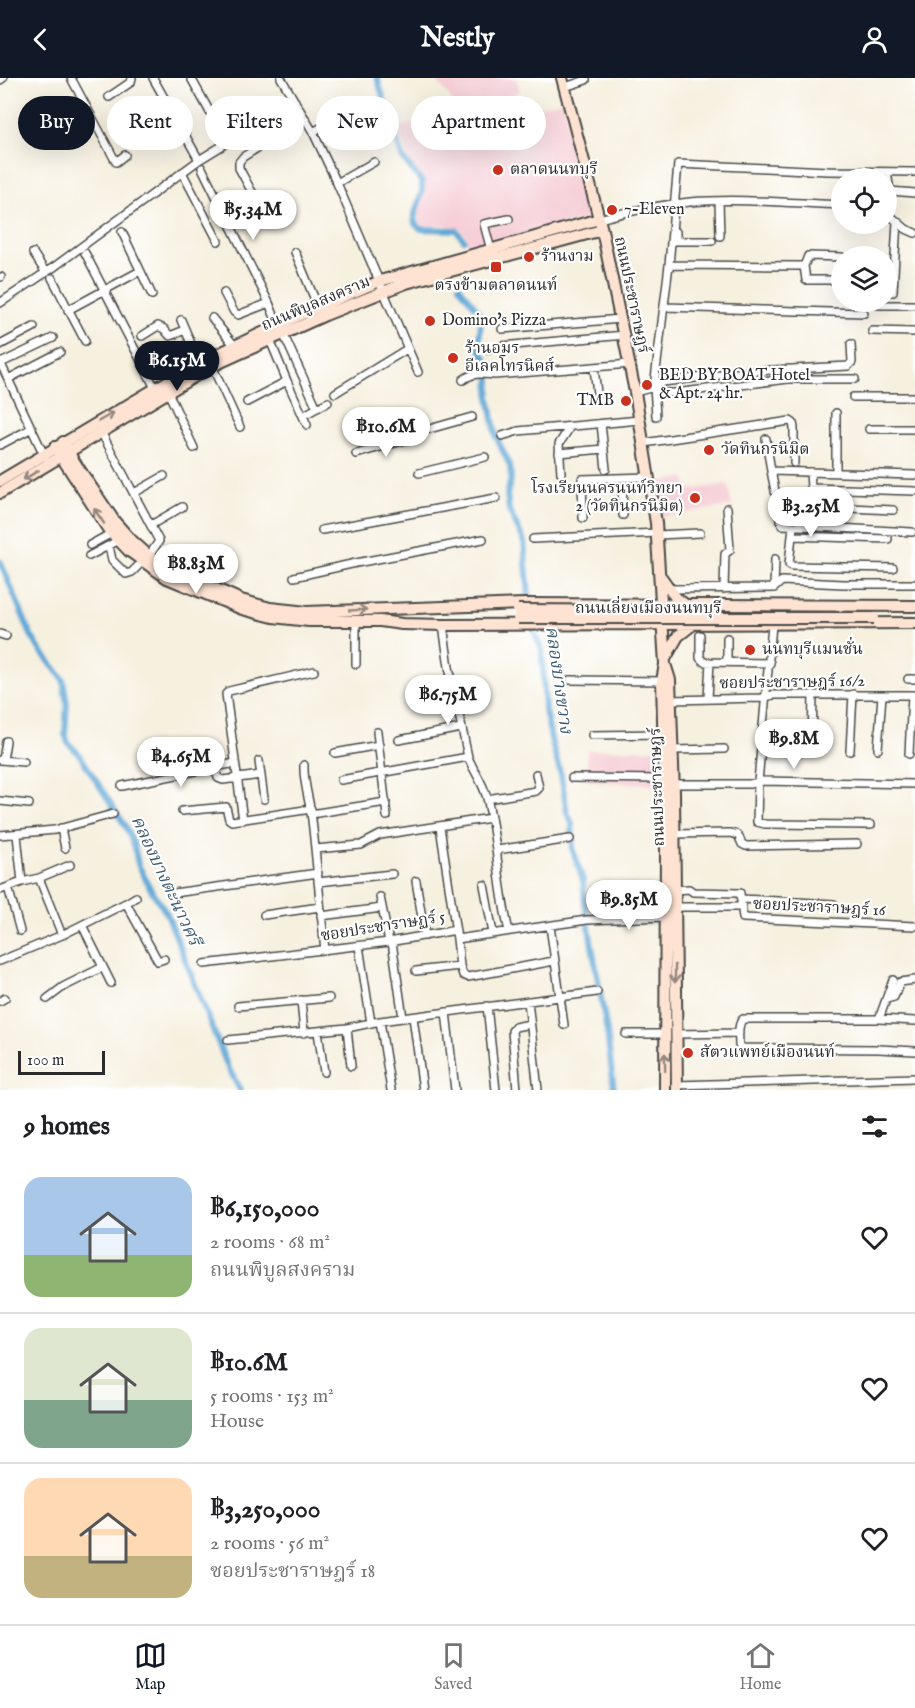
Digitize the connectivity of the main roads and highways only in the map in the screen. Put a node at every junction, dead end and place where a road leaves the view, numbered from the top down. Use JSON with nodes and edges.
{"nodes":[{"id":1,"x":564,"y":81,"type":"edge"},
{"id":2,"x":601,"y":224,"type":"junction"},
{"id":3,"x":382,"y":286,"type":"junction"},
{"id":4,"x":281,"y":329,"type":"junction"},
{"id":5,"x":62,"y":449,"type":"junction"},
{"id":6,"x":46,"y":459,"type":"junction"},
{"id":7,"x":0,"y":481,"type":"edge"},
{"id":8,"x":0,"y":493,"type":"edge"},
{"id":9,"x":146,"y":559,"type":"junction"},
{"id":10,"x":664,"y":583,"type":"junction"},
{"id":11,"x":662,"y":604,"type":"junction"},
{"id":12,"x":627,"y":605,"type":"junction"},
{"id":13,"x":641,"y":605,"type":"junction"},
{"id":14,"x":686,"y":605,"type":"junction"},
{"id":15,"x":702,"y":606,"type":"junction"},
{"id":16,"x":915,"y":606,"type":"edge"},
{"id":17,"x":915,"y":611,"type":"edge"},
{"id":18,"x":521,"y":614,"type":"junction"},
{"id":19,"x":873,"y":614,"type":"junction"},
{"id":20,"x":915,"y":618,"type":"edge"},
{"id":21,"x":380,"y":621,"type":"junction"},
{"id":22,"x":915,"y":623,"type":"edge"},
{"id":23,"x":692,"y":624,"type":"junction"},
{"id":24,"x":634,"y":625,"type":"junction"},
{"id":25,"x":663,"y":625,"type":"junction"},
{"id":26,"x":702,"y":630,"type":"junction"},
{"id":27,"x":664,"y":658,"type":"junction"},
{"id":28,"x":669,"y":781,"type":"junction"},
{"id":29,"x":670,"y":1034,"type":"junction"},
{"id":30,"x":676,"y":1087,"type":"edge"},
{"id":31,"x":665,"y":1090,"type":"edge"}],
"edges":[{"from":1,"to":2,"type":"main road","name":"ถนนประชาราษฎร์"},
{"from":2,"to":3,"type":"main road","name":"ถนนพิบูลสงคราม"},
{"from":2,"to":3,"type":"main road","name":"ถนนพิบูลสงคราม"},
{"from":2,"to":10,"type":"main road","name":"ถนนประชาราษฎร์"},
{"from":3,"to":4,"type":"main road","name":"ถนนพิบูลสงคราม"},
{"from":3,"to":4,"type":"main road","name":"ถนนพิบูลสงคราม"},
{"from":4,"to":5,"type":"main road","name":"ถนนพิบูลสงคราม"},
{"from":5,"to":4,"type":"main road","name":"ถนนพิบูลสงคราม","one_way":true},
{"from":5,"to":6,"type":"main road","name":"ถนนพิบูลสงคราม"},
{"from":5,"to":9,"type":"main road","name":"ถนนเลี่ยงเมืองนนทบุรี"},
{"from":9,"to":5,"type":"main road","name":"ถนนเลี่ยงเมืองนนทบุรี","one_way":true},
{"from":6,"to":7,"type":"main road","name":"ถนนพิบูลสงคราม"},
{"from":6,"to":8,"type":"main road","name":"ถนนพิบูลสงคราม","one_way":true},
{"from":9,"to":18,"type":"main road","name":"ถนนเลี่ยงเมืองนนทบุรี","one_way":true},
{"from":9,"to":21,"type":"main road","name":"ถนนเลี่ยงเมืองนนทบุรี"},
{"from":10,"to":11,"type":"main road","name":"ถนนประชาราษฎร์"},
{"from":10,"to":13,"type":"main road"},
{"from":10,"to":14,"type":"main road"},
{"from":11,"to":13,"type":"main road","name":"ถนนเลี่ยงเมืองนนทบุรี"},
{"from":11,"to":14,"type":"main road","name":"ถนนเลี่ยงเมืองนนทบุรี"},
{"from":11,"to":25,"type":"main road","name":"ถนนประชาราษฎร์"},
{"from":12,"to":13,"type":"main road","name":"ถนนเลี่ยงเมืองนนทบุรี"},
{"from":12,"to":18,"type":"main road","name":"ถนนเลี่ยงเมืองนนทบุรี"},
{"from":12,"to":24,"type":"main road"},
{"from":14,"to":15,"type":"main road","name":"ถนนเลี่ยงเมืองนนทบุรี"},
{"from":15,"to":16,"type":"main road","name":"ถนนเลี่ยงเมืองนนทบุรี"},
{"from":15,"to":26,"type":"main road"},
{"from":17,"to":19,"type":"main road","name":"ถนนเลี่ยงเมืองนนทบุรี"},
{"from":18,"to":19,"type":"main road","name":"ถนนเลี่ยงเมืองนนทบุรี","bridge":true},
{"from":18,"to":21,"type":"main road","name":"ถนนเลี่ยงเมืองนนทบุรี"},
{"from":18,"to":21,"type":"main road","name":"ถนนเลี่ยงเมืองนนทบุรี"},
{"from":18,"to":24,"type":"main road","name":"ถนนเลี่ยงเมืองนนทบุรี"},
{"from":19,"to":20,"type":"main road","name":"ถนนเลี่ยงเมืองนนทบุรี"},
{"from":22,"to":26,"type":"main road","name":"ถนนเลี่ยงเมืองนนทบุรี"},
{"from":23,"to":25,"type":"main road","name":"ถนนเลี่ยงเมืองนนทบุรี"},
{"from":23,"to":26,"type":"main road","name":"ถนนเลี่ยงเมืองนนทบุรี"},
{"from":23,"to":27,"type":"main road"},
{"from":24,"to":25,"type":"main road","name":"ถนนเลี่ยงเมืองนนทบุรี"},
{"from":24,"to":27,"type":"main road"},
{"from":25,"to":27,"type":"main road","name":"ถนนประชาราษฎร์"},
{"from":27,"to":28,"type":"main road","name":"ถนนประชาราษฎร์"},
{"from":27,"to":28,"type":"main road","name":"ถนนประชาราษฎร์"},
{"from":28,"to":29,"type":"main road","name":"ถนนประชาราษฎร์"},
{"from":28,"to":29,"type":"main road","name":"ถนนประชาราษฎร์","one_way":true},
{"from":29,"to":30,"type":"main road","name":"ถนนประชาราษฎร์"},
{"from":31,"to":29,"type":"main road","name":"ถนนประชาราษฎร์","one_way":true}]}
